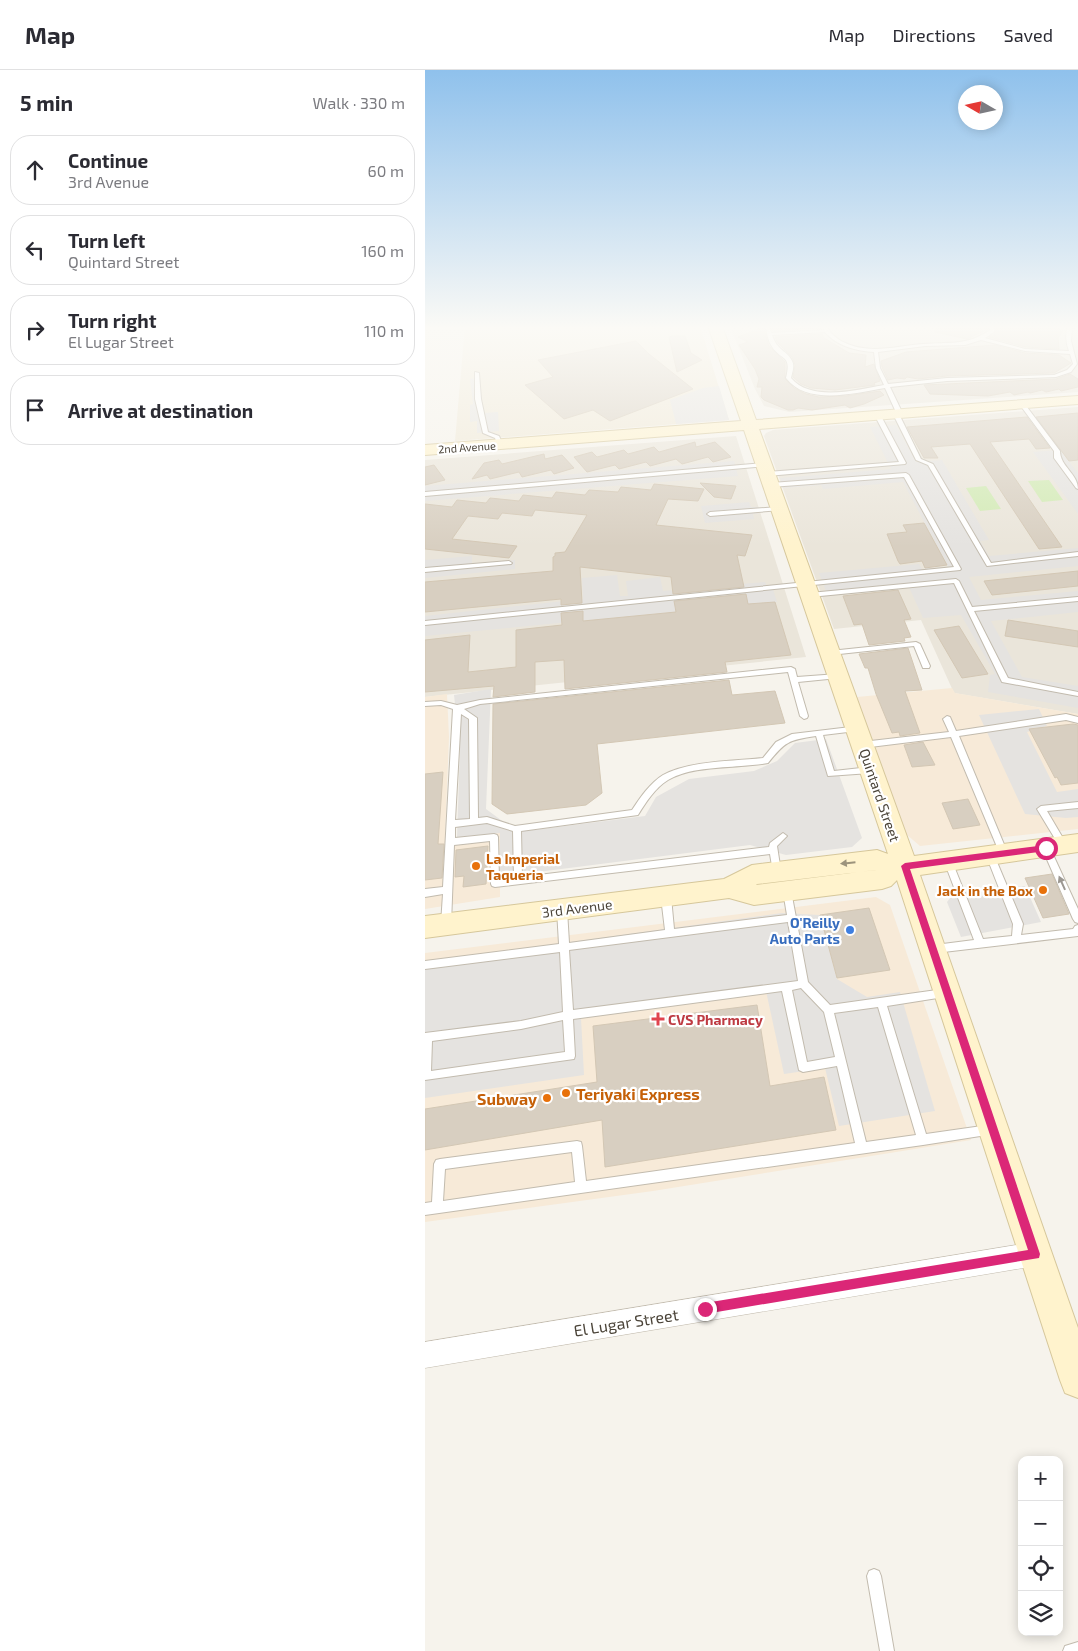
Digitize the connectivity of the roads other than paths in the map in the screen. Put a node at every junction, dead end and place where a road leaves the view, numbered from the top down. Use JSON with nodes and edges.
{"nodes":[{"id":1,"x":478,"y":400,"type":"edge"},
{"id":2,"x":741,"y":400,"type":"edge"},
{"id":3,"x":895,"y":400,"type":"edge"},
{"id":4,"x":1078,"y":400,"type":"edge"},
{"id":5,"x":1022,"y":404,"type":"junction"},
{"id":6,"x":896,"y":414,"type":"junction"},
{"id":7,"x":878,"y":416,"type":"junction"},
{"id":8,"x":750,"y":426,"type":"junction"},
{"id":9,"x":500,"y":445,"type":"junction"},
{"id":10,"x":425,"y":450,"type":"edge"},
{"id":11,"x":767,"y":475,"type":"junction"},
{"id":12,"x":1078,"y":487,"type":"edge"},
{"id":13,"x":425,"y":494,"type":"edge"},
{"id":14,"x":779,"y":509,"type":"junction"},
{"id":15,"x":710,"y":514,"type":"dead end"},
{"id":16,"x":1078,"y":554,"type":"edge"},
{"id":17,"x":509,"y":563,"type":"dead end"},
{"id":18,"x":425,"y":570,"type":"edge"},
{"id":19,"x":808,"y":590,"type":"junction"},
{"id":20,"x":1078,"y":599,"type":"edge"},
{"id":21,"x":969,"y":609,"type":"junction"},
{"id":22,"x":425,"y":623,"type":"edge"},
{"id":23,"x":883,"y":642,"type":"dead end"},
{"id":24,"x":829,"y":650,"type":"junction"},
{"id":25,"x":926,"y":666,"type":"dead end"},
{"id":26,"x":838,"y":676,"type":"junction"},
{"id":27,"x":793,"y":680,"type":"junction"},
{"id":28,"x":1078,"y":694,"type":"edge"},
{"id":29,"x":425,"y":704,"type":"edge"},
{"id":30,"x":457,"y":708,"type":"junction"},
{"id":31,"x":804,"y":716,"type":"dead end"},
{"id":32,"x":947,"y":719,"type":"dead end"},
{"id":33,"x":1078,"y":720,"type":"edge"},
{"id":34,"x":819,"y":733,"type":"junction"},
{"id":35,"x":954,"y":734,"type":"junction"},
{"id":36,"x":859,"y":737,"type":"junction"},
{"id":37,"x":871,"y":770,"type":"junction"},
{"id":38,"x":1078,"y":805,"type":"edge"},
{"id":39,"x":474,"y":821,"type":"junction"},
{"id":40,"x":451,"y":824,"type":"junction"},
{"id":41,"x":517,"y":829,"type":"junction"},
{"id":42,"x":783,"y":836,"type":"dead end"},
{"id":43,"x":450,"y":842,"type":"junction"},
{"id":44,"x":1063,"y":846,"type":"edge"},
{"id":45,"x":997,"y":854,"type":"junction"},
{"id":46,"x":948,"y":861,"type":"junction"},
{"id":47,"x":900,"y":867,"type":"junction"},
{"id":48,"x":779,"y":871,"type":"junction"},
{"id":49,"x":518,"y":881,"type":"junction"},
{"id":50,"x":448,"y":890,"type":"junction"},
{"id":51,"x":425,"y":892,"type":"edge"},
{"id":52,"x":666,"y":897,"type":"junction"},
{"id":53,"x":562,"y":910,"type":"junction"},
{"id":54,"x":792,"y":918,"type":"junction"},
{"id":55,"x":1078,"y":919,"type":"edge"},
{"id":56,"x":436,"y":926,"type":"edge"},
{"id":57,"x":1078,"y":928,"type":"edge"},
{"id":58,"x":670,"y":934,"type":"junction"},
{"id":59,"x":1016,"y":939,"type":"junction"},
{"id":60,"x":980,"y":943,"type":"junction"},
{"id":61,"x":565,"y":947,"type":"junction"},
{"id":62,"x":932,"y":949,"type":"junction"},
{"id":63,"x":425,"y":964,"type":"edge"},
{"id":64,"x":803,"y":984,"type":"junction"},
{"id":65,"x":786,"y":986,"type":"junction"},
{"id":66,"x":947,"y":993,"type":"junction"},
{"id":67,"x":881,"y":1002,"type":"junction"},
{"id":68,"x":829,"y":1010,"type":"junction"},
{"id":69,"x":568,"y":1016,"type":"junction"},
{"id":70,"x":426,"y":1037,"type":"edge"},
{"id":71,"x":841,"y":1061,"type":"junction"},
{"id":72,"x":993,"y":1130,"type":"junction"},
{"id":73,"x":923,"y":1140,"type":"junction"},
{"id":74,"x":862,"y":1148,"type":"junction"},
{"id":75,"x":581,"y":1188,"type":"junction"},
{"id":76,"x":437,"y":1208,"type":"junction"},
{"id":77,"x":425,"y":1209,"type":"edge"},
{"id":78,"x":1035,"y":1254,"type":"junction"},
{"id":79,"x":425,"y":1355,"type":"edge"},
{"id":80,"x":1078,"y":1380,"type":"edge"},
{"id":81,"x":874,"y":1576,"type":"dead end"},
{"id":82,"x":1078,"y":1649,"type":"edge"},
{"id":83,"x":887,"y":1651,"type":"edge"},
{"id":84,"x":1070,"y":1651,"type":"edge"}],
"edges":[{"from":1,"to":9,"type":"lane"},
{"from":2,"to":8,"type":"street","name":"Quintard Street"},
{"from":3,"to":6,"type":"lane"},
{"from":4,"to":5,"type":"street","name":"2nd Avenue"},
{"from":5,"to":6,"type":"street","name":"2nd Avenue"},
{"from":5,"to":12,"type":"lane"},
{"from":6,"to":7,"type":"street","name":"2nd Avenue"},
{"from":6,"to":16,"type":"lane"},
{"from":7,"to":8,"type":"street","name":"2nd Avenue"},
{"from":7,"to":11,"type":"lane"},
{"from":8,"to":9,"type":"street","name":"2nd Avenue"},
{"from":8,"to":11,"type":"street","name":"Quintard Street"},
{"from":9,"to":10,"type":"street","name":"2nd Avenue"},
{"from":11,"to":13,"type":"lane"},
{"from":11,"to":14,"type":"street","name":"Quintard Street"},
{"from":11,"to":19,"type":"lane"},
{"from":14,"to":15,"type":"lane"},
{"from":14,"to":19,"type":"street","name":"Quintard Street"},
{"from":17,"to":18,"type":"lane"},
{"from":19,"to":21,"type":"lane"},
{"from":19,"to":22,"type":"lane"},
{"from":19,"to":24,"type":"street","name":"Quintard Street"},
{"from":20,"to":21,"type":"lane"},
{"from":21,"to":28,"type":"lane"},
{"from":23,"to":24,"type":"lane"},
{"from":24,"to":25,"type":"lane"},
{"from":24,"to":26,"type":"street","name":"Quintard Street"},
{"from":26,"to":27,"type":"lane"},
{"from":26,"to":36,"type":"street","name":"Quintard Street"},
{"from":27,"to":30,"type":"lane"},
{"from":27,"to":31,"type":"lane"},
{"from":29,"to":30,"type":"lane"},
{"from":30,"to":39,"type":"lane"},
{"from":30,"to":40,"type":"lane"},
{"from":32,"to":35,"type":"lane"},
{"from":33,"to":35,"type":"lane"},
{"from":34,"to":36,"type":"lane"},
{"from":34,"to":37,"type":"lane"},
{"from":34,"to":41,"type":"lane"},
{"from":35,"to":36,"type":"lane"},
{"from":35,"to":45,"type":"lane"},
{"from":36,"to":37,"type":"street","name":"Quintard Street"},
{"from":37,"to":47,"type":"street","name":"Quintard Street"},
{"from":38,"to":44,"type":"lane"},
{"from":39,"to":40,"type":"lane"},
{"from":39,"to":41,"type":"lane"},
{"from":40,"to":43,"type":"lane"},
{"from":41,"to":49,"type":"lane"},
{"from":42,"to":48,"type":"lane"},
{"from":43,"to":49,"type":"lane"},
{"from":43,"to":50,"type":"lane"},
{"from":44,"to":45,"type":"street","name":"3rd Avenue"},
{"from":55,"to":44,"type":"lane","one_way":true},
{"from":45,"to":46,"type":"street","name":"3rd Avenue"},
{"from":45,"to":59,"type":"lane"},
{"from":46,"to":47,"type":"street","name":"3rd Avenue"},
{"from":46,"to":60,"type":"lane"},
{"from":47,"to":48,"type":"street","name":"3rd Avenue"},
{"from":47,"to":62,"type":"street","name":"Quintard Street"},
{"from":48,"to":49,"type":"lane"},
{"from":48,"to":52,"type":"street","name":"3rd Avenue"},
{"from":48,"to":54,"type":"lane"},
{"from":50,"to":51,"type":"lane"},
{"from":50,"to":56,"type":"lane"},
{"from":52,"to":53,"type":"street","name":"3rd Avenue"},
{"from":52,"to":58,"type":"lane"},
{"from":53,"to":56,"type":"street","name":"3rd Avenue"},
{"from":53,"to":61,"type":"lane"},
{"from":54,"to":58,"type":"lane"},
{"from":54,"to":64,"type":"lane"},
{"from":57,"to":59,"type":"lane"},
{"from":58,"to":61,"type":"lane"},
{"from":59,"to":60,"type":"lane"},
{"from":60,"to":62,"type":"lane"},
{"from":61,"to":63,"type":"lane"},
{"from":61,"to":69,"type":"lane"},
{"from":62,"to":66,"type":"street","name":"Quintard Street"},
{"from":64,"to":65,"type":"lane"},
{"from":64,"to":68,"type":"lane"},
{"from":65,"to":69,"type":"lane"},
{"from":65,"to":71,"type":"lane"},
{"from":66,"to":67,"type":"lane"},
{"from":66,"to":72,"type":"street","name":"Quintard Street"},
{"from":67,"to":68,"type":"lane"},
{"from":67,"to":73,"type":"lane"},
{"from":68,"to":71,"type":"lane"},
{"from":69,"to":70,"type":"lane"},
{"from":69,"to":70,"type":"lane"},
{"from":71,"to":74,"type":"lane"},
{"from":72,"to":73,"type":"lane"},
{"from":72,"to":78,"type":"street","name":"Quintard Street"},
{"from":73,"to":74,"type":"lane"},
{"from":74,"to":75,"type":"lane"},
{"from":75,"to":76,"type":"lane"},
{"from":75,"to":76,"type":"lane"},
{"from":76,"to":77,"type":"lane"},
{"from":78,"to":79,"type":"street","name":"El Lugar Street"},
{"from":78,"to":80,"type":"street","name":"Quintard Street"},
{"from":81,"to":83,"type":"lane"},
{"from":82,"to":84,"type":"lane"}]}
